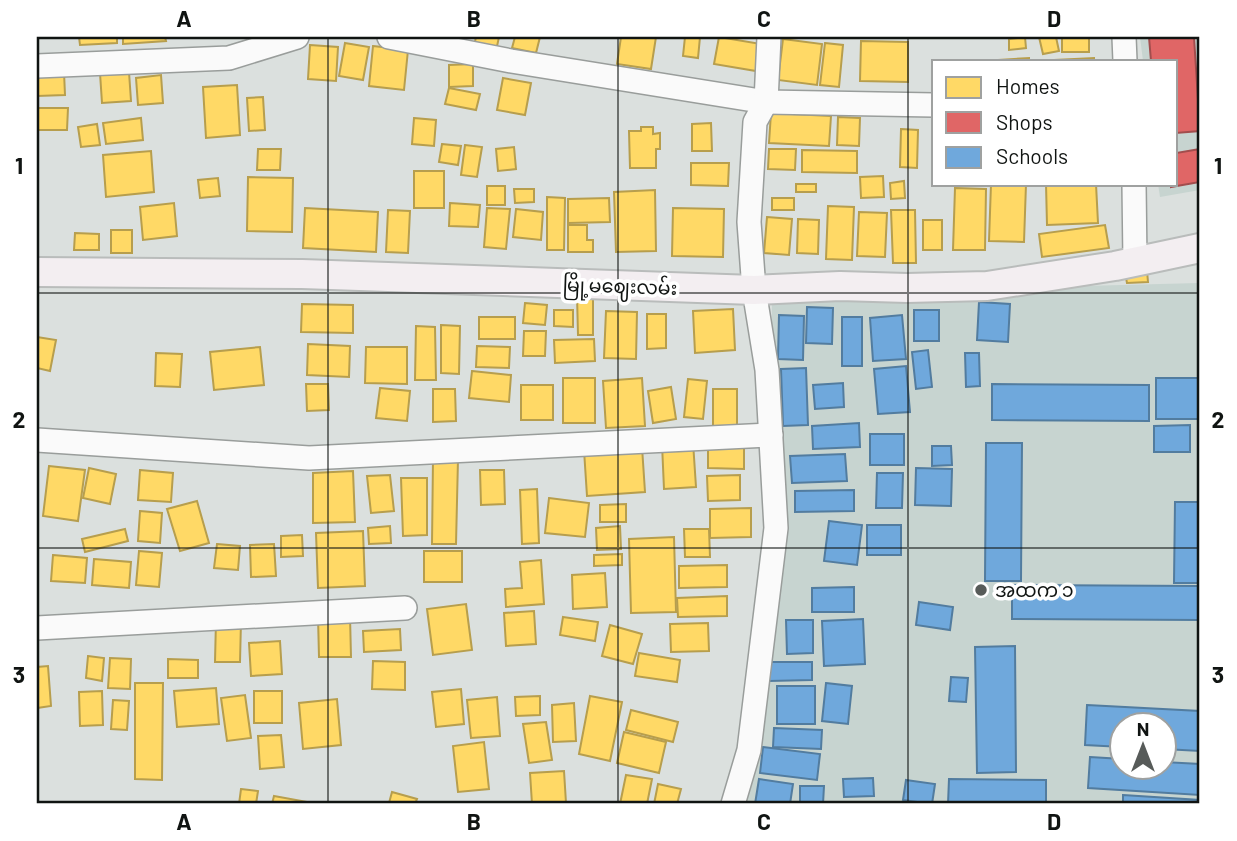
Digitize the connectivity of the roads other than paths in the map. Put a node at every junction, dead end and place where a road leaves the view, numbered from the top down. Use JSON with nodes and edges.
{"nodes":[{"id":1,"x":298,"y":37,"type":"edge"},
{"id":2,"x":389,"y":37,"type":"edge"},
{"id":3,"x":769,"y":37,"type":"edge"},
{"id":4,"x":1124,"y":37,"type":"edge"},
{"id":5,"x":1125,"y":60,"type":"edge"},
{"id":6,"x":37,"y":66,"type":"edge"},
{"id":7,"x":766,"y":102,"type":"junction"},
{"id":8,"x":932,"y":104,"type":"edge"},
{"id":9,"x":1133,"y":186,"type":"edge"},
{"id":10,"x":1200,"y":248,"type":"edge"},
{"id":11,"x":1135,"y":262,"type":"junction"},
{"id":12,"x":37,"y":272,"type":"edge"},
{"id":13,"x":754,"y":290,"type":"junction"},
{"id":14,"x":771,"y":435,"type":"junction"},
{"id":15,"x":37,"y":440,"type":"edge"},
{"id":16,"x":405,"y":608,"type":"dead end"},
{"id":17,"x":37,"y":628,"type":"edge"},
{"id":18,"x":733,"y":804,"type":"edge"}],
"edges":[{"from":1,"to":6,"type":"street"},
{"from":2,"to":7,"type":"street"},
{"from":3,"to":7,"type":"street"},
{"from":4,"to":5,"type":"street"},
{"from":7,"to":8,"type":"street"},
{"from":7,"to":13,"type":"street"},
{"from":9,"to":11,"type":"street"},
{"from":10,"to":11,"type":"main road","name":"မြို့မဈေးလမ်း"},
{"from":11,"to":13,"type":"main road","name":"မြို့မဈေးလမ်း"},
{"from":12,"to":13,"type":"main road","name":"မြို့မဈေးလမ်း"},
{"from":13,"to":14,"type":"street"},
{"from":14,"to":15,"type":"street"},
{"from":14,"to":18,"type":"street"},
{"from":16,"to":17,"type":"street"}]}
